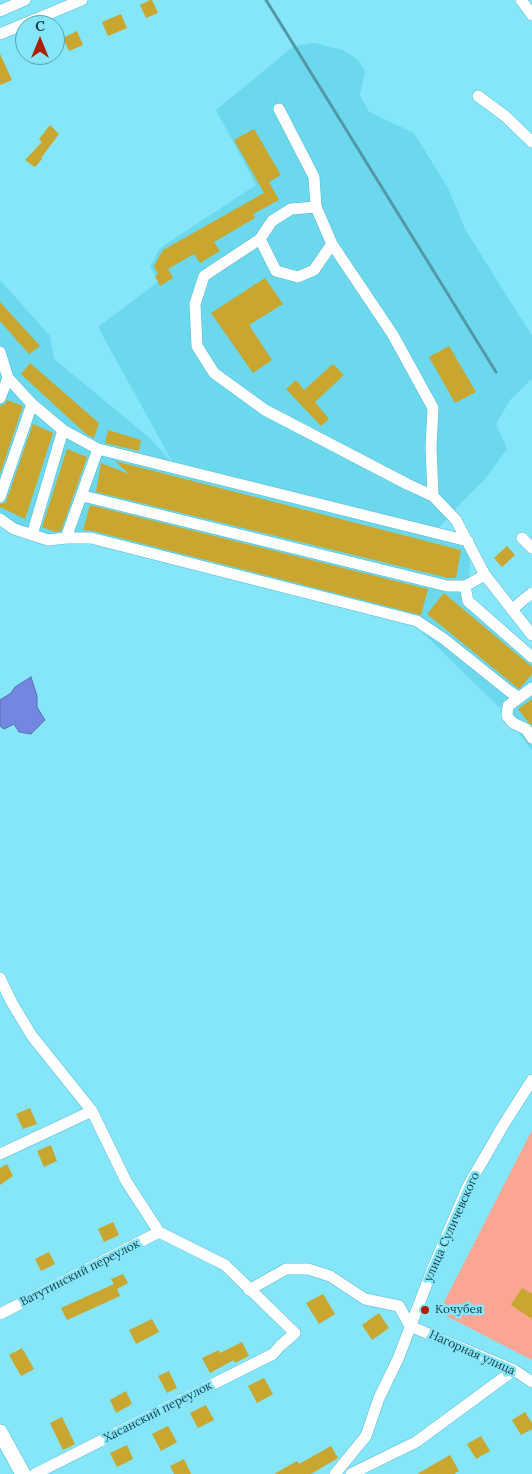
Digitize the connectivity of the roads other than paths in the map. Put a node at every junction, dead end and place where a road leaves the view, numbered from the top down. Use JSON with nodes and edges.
{"nodes":[{"id":1,"x":25,"y":0,"type":"edge"},
{"id":2,"x":82,"y":0,"type":"edge"},
{"id":3,"x":521,"y":0,"type":"edge"},
{"id":4,"x":0,"y":11,"type":"edge"},
{"id":5,"x":532,"y":15,"type":"edge"},
{"id":6,"x":0,"y":34,"type":"edge"},
{"id":7,"x":478,"y":96,"type":"dead end"},
{"id":8,"x":279,"y":110,"type":"dead end"},
{"id":9,"x":532,"y":142,"type":"edge"},
{"id":10,"x":316,"y":207,"type":"junction"},
{"id":11,"x":260,"y":238,"type":"junction"},
{"id":12,"x":332,"y":244,"type":"junction"},
{"id":13,"x":0,"y":352,"type":"edge"},
{"id":14,"x":8,"y":378,"type":"junction"},
{"id":15,"x":0,"y":398,"type":"edge"},
{"id":16,"x":32,"y":404,"type":"junction"},
{"id":17,"x":63,"y":430,"type":"junction"},
{"id":18,"x":98,"y":449,"type":"junction"},
{"id":19,"x":82,"y":496,"type":"junction"},
{"id":20,"x":433,"y":496,"type":"junction"},
{"id":21,"x":0,"y":497,"type":"edge"},
{"id":22,"x":0,"y":520,"type":"edge"},
{"id":23,"x":32,"y":535,"type":"junction"},
{"id":24,"x":66,"y":538,"type":"junction"},
{"id":25,"x":522,"y":538,"type":"dead end"},
{"id":26,"x":468,"y":541,"type":"junction"},
{"id":27,"x":532,"y":548,"type":"edge"},
{"id":28,"x":485,"y":575,"type":"junction"},
{"id":29,"x":465,"y":586,"type":"junction"},
{"id":30,"x":532,"y":593,"type":"edge"},
{"id":31,"x":512,"y":610,"type":"junction"},
{"id":32,"x":532,"y":635,"type":"edge"},
{"id":33,"x":532,"y":657,"type":"edge"},
{"id":34,"x":532,"y":688,"type":"edge"},
{"id":35,"x":519,"y":698,"type":"junction"},
{"id":36,"x":532,"y":738,"type":"edge"},
{"id":37,"x":0,"y":980,"type":"edge"},
{"id":38,"x":532,"y":1080,"type":"edge"},
{"id":39,"x":92,"y":1112,"type":"junction"},
{"id":40,"x":0,"y":1154,"type":"edge"},
{"id":41,"x":159,"y":1232,"type":"junction"},
{"id":42,"x":249,"y":1290,"type":"junction"},
{"id":43,"x":0,"y":1314,"type":"edge"},
{"id":44,"x":410,"y":1326,"type":"junction"},
{"id":45,"x":514,"y":1370,"type":"junction"},
{"id":46,"x":532,"y":1382,"type":"edge"},
{"id":47,"x":0,"y":1432,"type":"edge"},
{"id":48,"x":24,"y":1474,"type":"edge"},
{"id":49,"x":35,"y":1474,"type":"edge"},
{"id":50,"x":335,"y":1474,"type":"edge"},
{"id":51,"x":351,"y":1474,"type":"edge"}],
"edges":[{"from":1,"to":4,"type":"street"},
{"from":2,"to":6,"type":"street"},
{"from":3,"to":5,"type":"street"},
{"from":7,"to":9,"type":"street"},
{"from":8,"to":10,"type":"street"},
{"from":10,"to":11,"type":"street"},
{"from":10,"to":12,"type":"street"},
{"from":11,"to":12,"type":"street"},
{"from":11,"to":20,"type":"street"},
{"from":12,"to":20,"type":"street"},
{"from":13,"to":14,"type":"street"},
{"from":14,"to":15,"type":"street"},
{"from":14,"to":16,"type":"street"},
{"from":16,"to":17,"type":"street"},
{"from":16,"to":21,"type":"street"},
{"from":17,"to":18,"type":"street"},
{"from":17,"to":23,"type":"street"},
{"from":18,"to":19,"type":"street"},
{"from":18,"to":26,"type":"street"},
{"from":19,"to":24,"type":"street"},
{"from":19,"to":29,"type":"street"},
{"from":20,"to":26,"type":"street"},
{"from":22,"to":23,"type":"street"},
{"from":23,"to":24,"type":"street"},
{"from":24,"to":35,"type":"street"},
{"from":25,"to":27,"type":"street"},
{"from":26,"to":28,"type":"street"},
{"from":28,"to":29,"type":"street"},
{"from":28,"to":31,"type":"street"},
{"from":29,"to":33,"type":"street"},
{"from":30,"to":31,"type":"street"},
{"from":31,"to":32,"type":"street"},
{"from":34,"to":35,"type":"street"},
{"from":35,"to":36,"type":"street"},
{"from":37,"to":39,"type":"street"},
{"from":38,"to":44,"type":"street","name":"улица Суличевского"},
{"from":39,"to":40,"type":"street"},
{"from":39,"to":41,"type":"street"},
{"from":41,"to":42,"type":"street"},
{"from":41,"to":43,"type":"street","name":"Ватутинский переулок"},
{"from":42,"to":44,"type":"street"},
{"from":42,"to":49,"type":"street","name":"Хасанский переулок"},
{"from":44,"to":45,"type":"street","name":"Нагорная улица"},
{"from":44,"to":50,"type":"street","name":"улица Суличевского"},
{"from":45,"to":46,"type":"street","name":"Нагорная улица"},
{"from":45,"to":51,"type":"street"},
{"from":47,"to":48,"type":"main road"}]}
